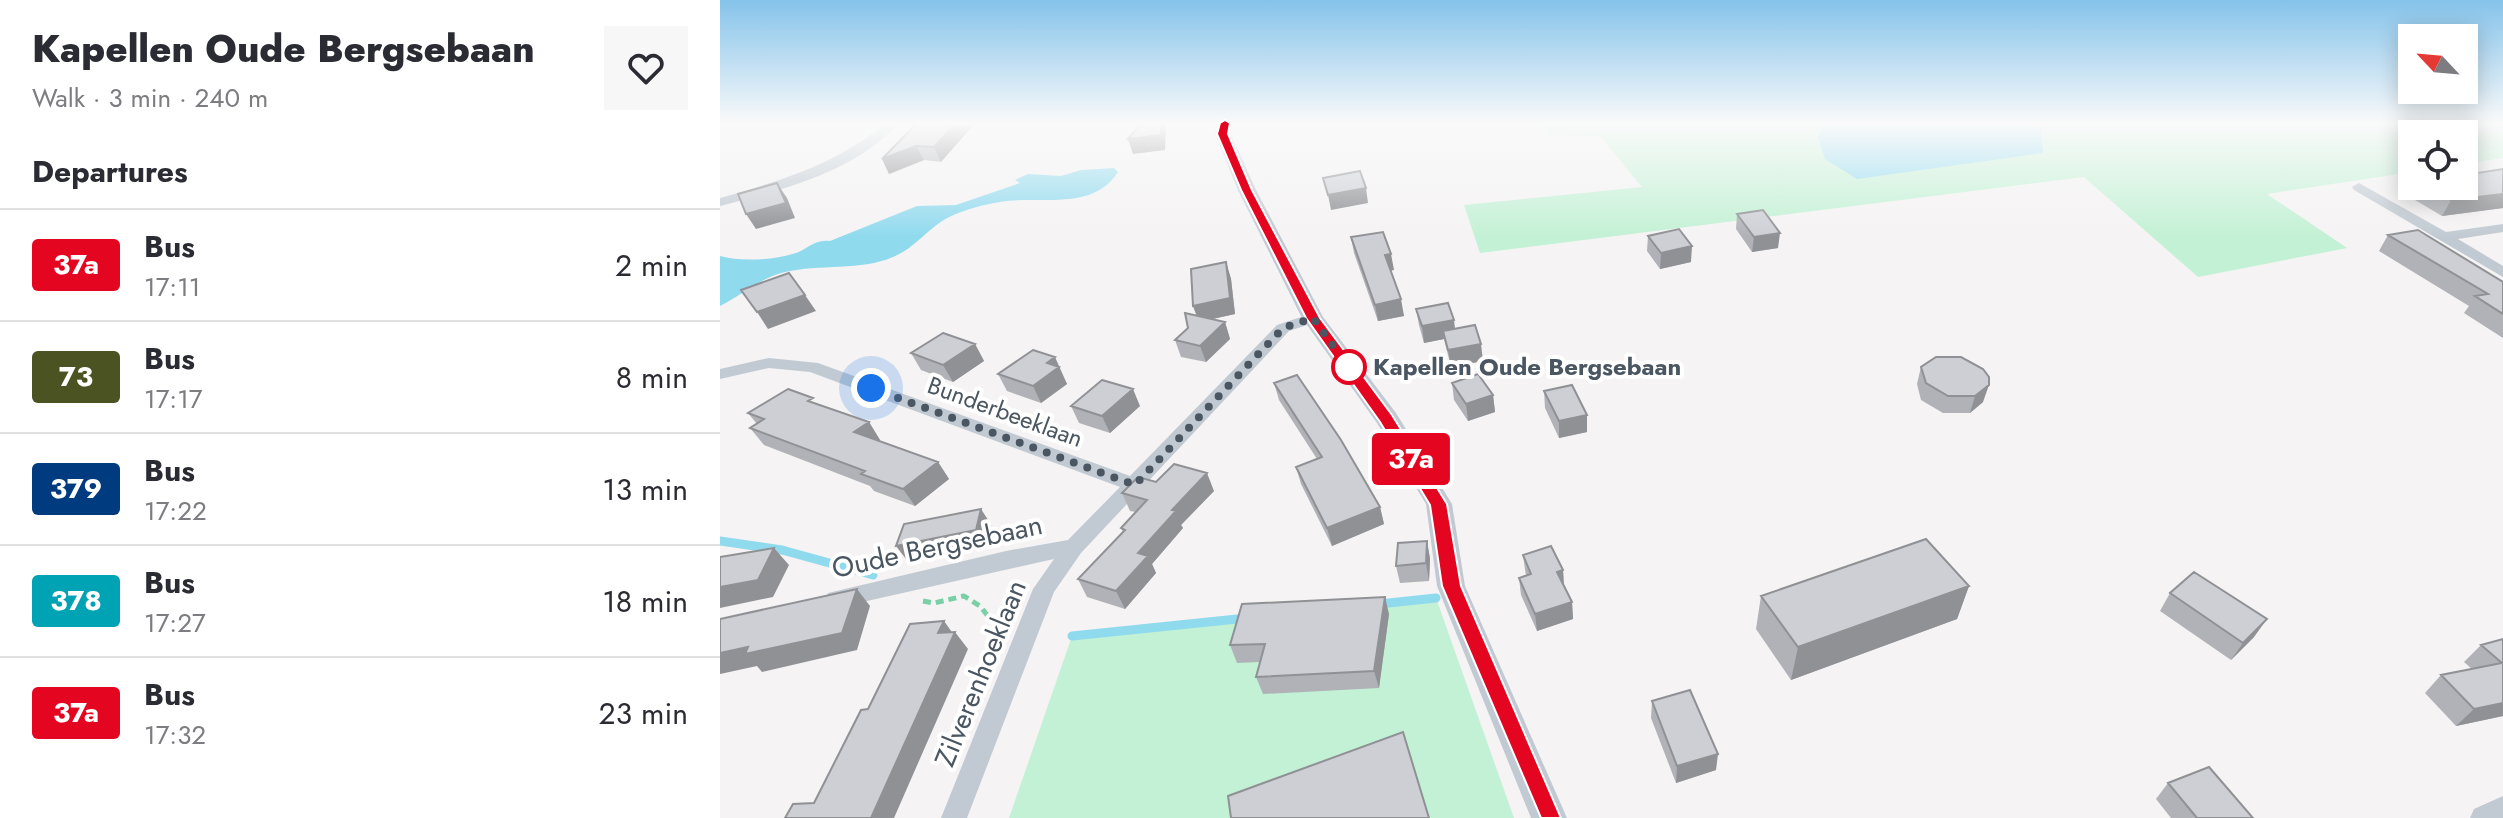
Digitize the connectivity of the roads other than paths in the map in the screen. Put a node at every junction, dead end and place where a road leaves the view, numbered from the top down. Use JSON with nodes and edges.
{"nodes":[{"id":1,"x":843,"y":161,"type":"edge"},
{"id":2,"x":1235,"y":161,"type":"edge"},
{"id":3,"x":2359,"y":187,"type":"dead end"},
{"id":4,"x":720,"y":202,"type":"edge"},
{"id":5,"x":2503,"y":228,"type":"edge"},
{"id":6,"x":2443,"y":237,"type":"junction"},
{"id":7,"x":2503,"y":272,"type":"edge"},
{"id":8,"x":1313,"y":318,"type":"junction"},
{"id":9,"x":720,"y":374,"type":"edge"},
{"id":10,"x":1135,"y":485,"type":"junction"},
{"id":11,"x":1074,"y":547,"type":"junction"},
{"id":12,"x":813,"y":604,"type":"edge"},
{"id":13,"x":2503,"y":809,"type":"edge"},
{"id":14,"x":954,"y":818,"type":"edge"},
{"id":15,"x":1549,"y":818,"type":"edge"},
{"id":16,"x":2483,"y":818,"type":"edge"}],
"edges":[{"from":1,"to":4,"type":"street"},
{"from":2,"to":8,"type":"street"},
{"from":3,"to":6,"type":"street"},
{"from":5,"to":6,"type":"street"},
{"from":6,"to":7,"type":"street"},
{"from":8,"to":10,"type":"street"},
{"from":8,"to":15,"type":"street"},
{"from":9,"to":10,"type":"street","name":"Bunderbeeklaan"},
{"from":10,"to":11,"type":"street","name":"Zilverenhoeklaan"},
{"from":11,"to":12,"type":"street","name":"Oude Bergsebaan"},
{"from":11,"to":14,"type":"street","name":"Zilverenhoeklaan"},
{"from":13,"to":16,"type":"street"}]}
